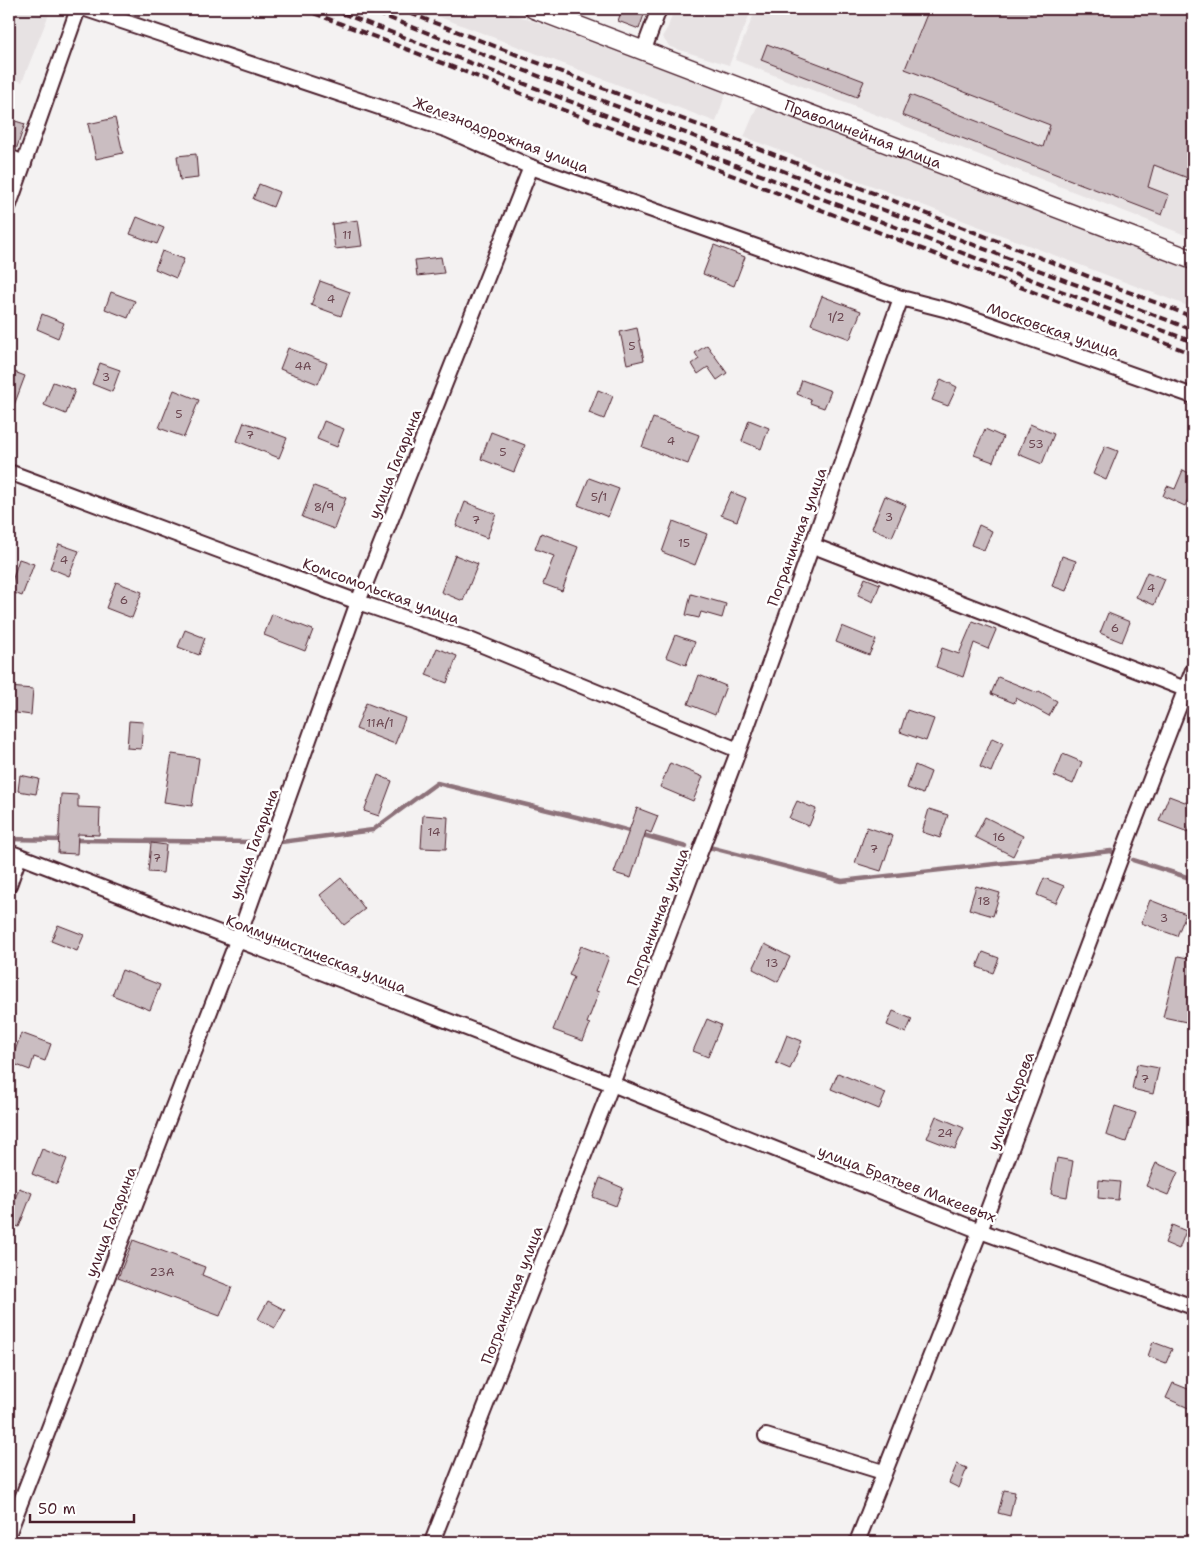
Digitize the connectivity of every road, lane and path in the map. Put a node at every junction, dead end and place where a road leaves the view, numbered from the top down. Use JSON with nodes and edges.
{"nodes":[{"id":1,"x":78,"y":9,"type":"edge"},
{"id":2,"x":86,"y":9,"type":"edge"},
{"id":3,"x":534,"y":9,"type":"edge"},
{"id":4,"x":659,"y":9,"type":"edge"},
{"id":5,"x":644,"y":49,"type":"junction"},
{"id":6,"x":9,"y":157,"type":"edge"},
{"id":7,"x":24,"y":163,"type":"junction"},
{"id":8,"x":531,"y":167,"type":"junction"},
{"id":9,"x":9,"y":205,"type":"edge"},
{"id":10,"x":1193,"y":260,"type":"edge"},
{"id":11,"x":901,"y":298,"type":"junction"},
{"id":12,"x":1193,"y":396,"type":"edge"},
{"id":13,"x":9,"y":472,"type":"edge"},
{"id":14,"x":811,"y":545,"type":"junction"},
{"id":15,"x":358,"y":602,"type":"junction"},
{"id":16,"x":1193,"y":670,"type":"edge"},
{"id":17,"x":1185,"y":689,"type":"junction"},
{"id":18,"x":738,"y":750,"type":"junction"},
{"id":19,"x":14,"y":855,"type":"edge"},
{"id":20,"x":9,"y":885,"type":"edge"},
{"id":21,"x":237,"y":941,"type":"junction"},
{"id":22,"x":612,"y":1084,"type":"junction"},
{"id":23,"x":980,"y":1231,"type":"junction"},
{"id":24,"x":1193,"y":1306,"type":"edge"},
{"id":25,"x":766,"y":1436,"type":"dead end"},
{"id":26,"x":883,"y":1472,"type":"junction"},
{"id":27,"x":9,"y":1532,"type":"edge"},
{"id":28,"x":432,"y":1542,"type":"edge"},
{"id":29,"x":858,"y":1542,"type":"edge"}],
"edges":[{"from":1,"to":7,"type":"street"},
{"from":2,"to":8,"type":"street","name":"Железнодорожная улица"},
{"from":3,"to":5,"type":"main road","name":"Праволинейная улица"},
{"from":4,"to":5,"type":"street"},
{"from":5,"to":10,"type":"main road","name":"Праволинейная улица"},
{"from":6,"to":7,"type":"street"},
{"from":7,"to":9,"type":"street"},
{"from":8,"to":11,"type":"street","name":"Железнодорожная улица"},
{"from":8,"to":15,"type":"street","name":"улица Гагарина"},
{"from":11,"to":12,"type":"street","name":"Московская улица"},
{"from":11,"to":14,"type":"street","name":"Пограничная улица"},
{"from":13,"to":15,"type":"street","name":"Комсомольская улица"},
{"from":14,"to":17,"type":"street"},
{"from":14,"to":18,"type":"street","name":"Пограничная улица"},
{"from":15,"to":18,"type":"street","name":"Комсомольская улица"},
{"from":15,"to":21,"type":"street","name":"улица Гагарина"},
{"from":16,"to":17,"type":"street","name":"улица Кирова"},
{"from":17,"to":23,"type":"street","name":"улица Кирова"},
{"from":18,"to":22,"type":"street","name":"Пограничная улица"},
{"from":19,"to":20,"type":"street"},
{"from":19,"to":21,"type":"street","name":"Коммунистическая улица"},
{"from":21,"to":22,"type":"street","name":"Коммунистическая улица"},
{"from":21,"to":27,"type":"street","name":"улица Гагарина"},
{"from":22,"to":23,"type":"street","name":"улица Братьев Макеевых"},
{"from":22,"to":28,"type":"street","name":"Пограничная улица"},
{"from":23,"to":24,"type":"street","name":"улица Братьев Макеевых"},
{"from":23,"to":26,"type":"street","name":"улица Кирова"},
{"from":25,"to":26,"type":"street"},
{"from":26,"to":29,"type":"street","name":"улица Кирова"}]}
